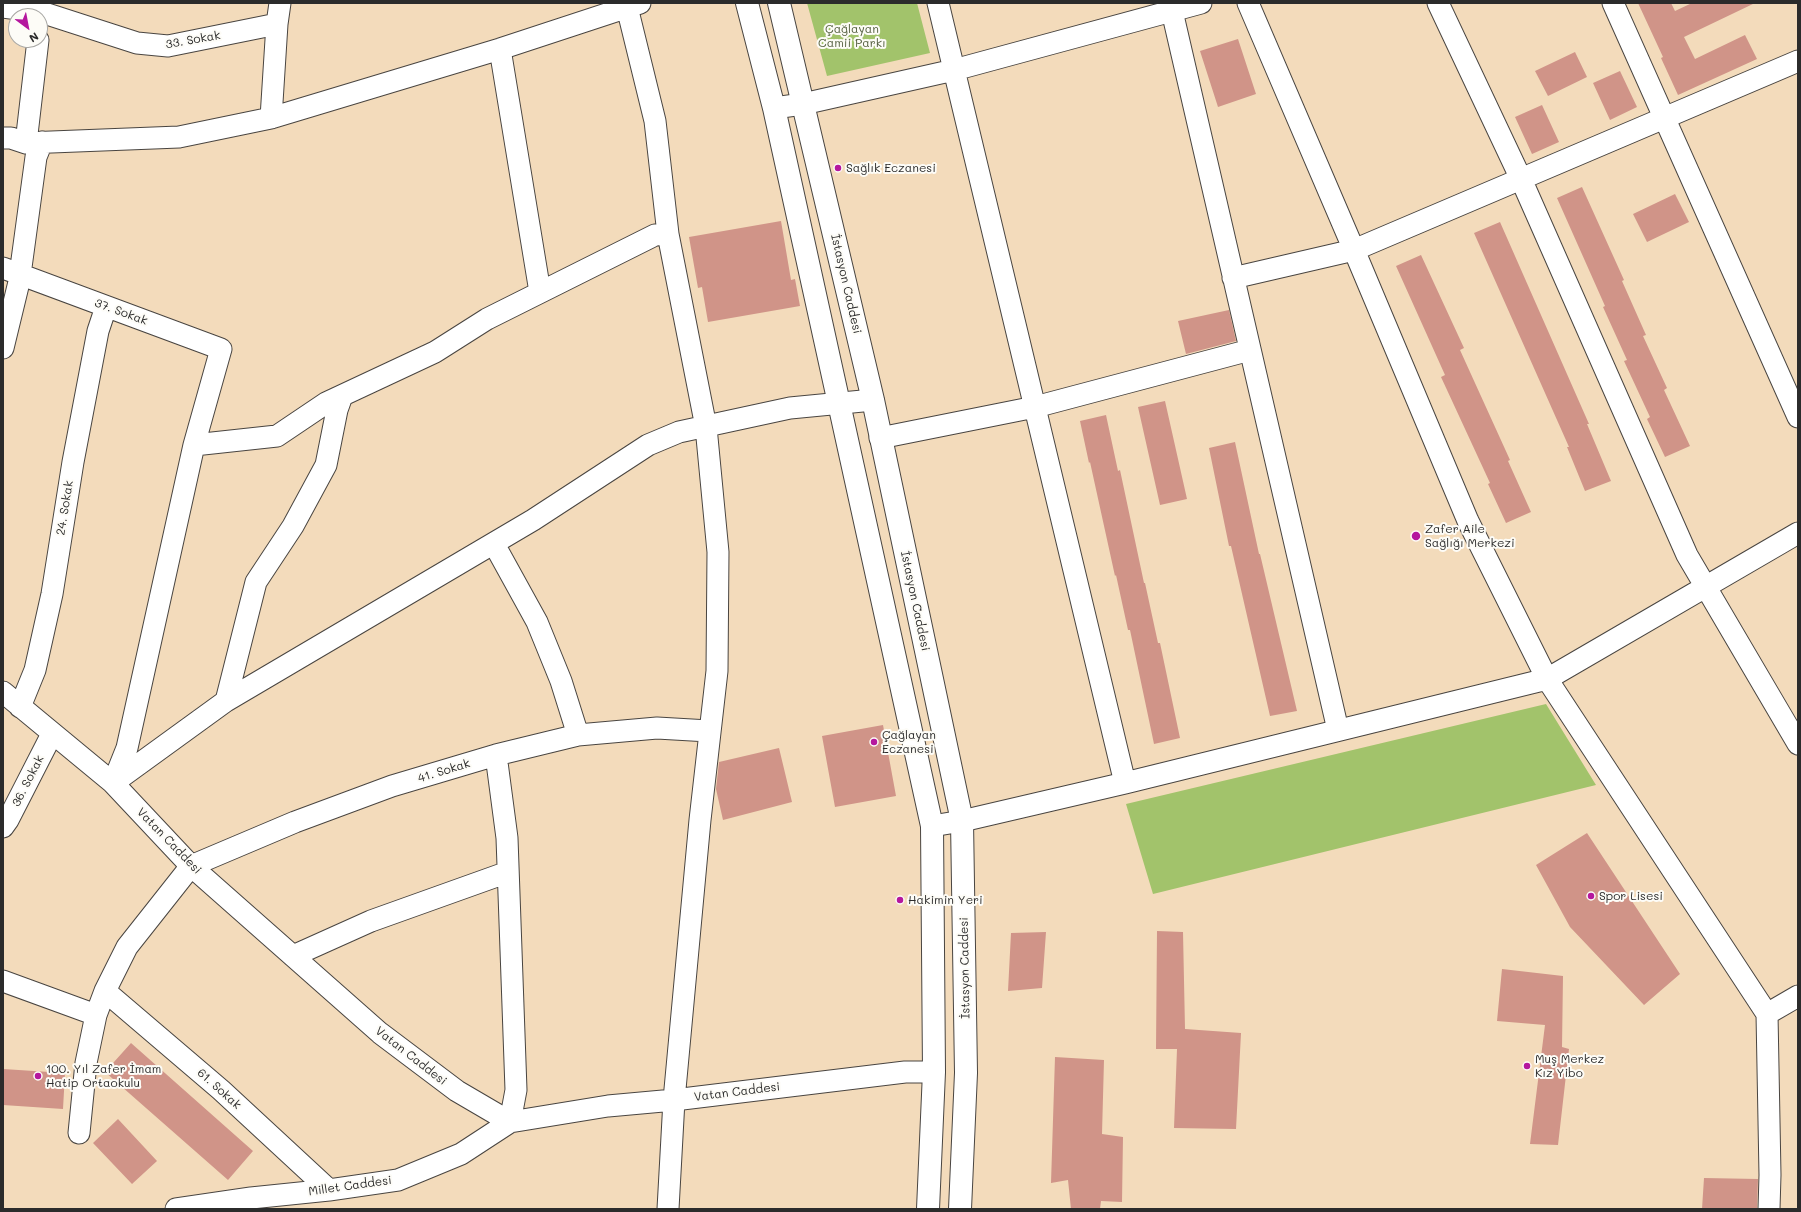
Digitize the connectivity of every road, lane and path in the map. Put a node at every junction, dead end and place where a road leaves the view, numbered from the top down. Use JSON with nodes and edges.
{"nodes":[{"id":1,"x":280,"y":3,"type":"edge"},
{"id":2,"x":747,"y":3,"type":"edge"},
{"id":3,"x":779,"y":3,"type":"edge"},
{"id":4,"x":938,"y":3,"type":"edge"},
{"id":5,"x":1200,"y":3,"type":"edge"},
{"id":6,"x":1248,"y":3,"type":"edge"},
{"id":7,"x":1438,"y":3,"type":"edge"},
{"id":8,"x":1613,"y":3,"type":"edge"},
{"id":9,"x":631,"y":4,"type":"edge"},
{"id":10,"x":1172,"y":11,"type":"junction"},
{"id":11,"x":48,"y":15,"type":"edge"},
{"id":12,"x":277,"y":24,"type":"junction"},
{"id":13,"x":38,"y":48,"type":"edge"},
{"id":14,"x":500,"y":49,"type":"junction"},
{"id":15,"x":1798,"y":61,"type":"edge"},
{"id":16,"x":954,"y":70,"type":"junction"},
{"id":17,"x":803,"y":104,"type":"junction"},
{"id":18,"x":774,"y":108,"type":"junction"},
{"id":19,"x":1665,"y":117,"type":"junction"},
{"id":20,"x":271,"y":118,"type":"junction"},
{"id":21,"x":3,"y":138,"type":"edge"},
{"id":22,"x":34,"y":142,"type":"junction"},
{"id":23,"x":1521,"y":179,"type":"junction"},
{"id":24,"x":668,"y":234,"type":"junction"},
{"id":25,"x":1354,"y":250,"type":"junction"},
{"id":26,"x":12,"y":271,"type":"edge"},
{"id":27,"x":1233,"y":278,"type":"junction"},
{"id":28,"x":540,"y":292,"type":"junction"},
{"id":29,"x":106,"y":307,"type":"junction"},
{"id":30,"x":3,"y":348,"type":"edge"},
{"id":31,"x":1250,"y":350,"type":"junction"},
{"id":32,"x":342,"y":396,"type":"junction"},
{"id":33,"x":874,"y":400,"type":"junction"},
{"id":34,"x":838,"y":404,"type":"junction"},
{"id":35,"x":1035,"y":407,"type":"junction"},
{"id":36,"x":1798,"y":417,"type":"edge"},
{"id":37,"x":706,"y":427,"type":"junction"},
{"id":38,"x":880,"y":438,"type":"junction"},
{"id":39,"x":194,"y":445,"type":"junction"},
{"id":40,"x":1798,"y":533,"type":"edge"},
{"id":41,"x":494,"y":544,"type":"junction"},
{"id":42,"x":1706,"y":586,"type":"junction"},
{"id":43,"x":1547,"y":679,"type":"junction"},
{"id":44,"x":3,"y":692,"type":"edge"},
{"id":45,"x":226,"y":701,"type":"junction"},
{"id":46,"x":20,"y":706,"type":"junction"},
{"id":47,"x":709,"y":730,"type":"junction"},
{"id":48,"x":1338,"y":730,"type":"junction"},
{"id":49,"x":52,"y":734,"type":"junction"},
{"id":50,"x":578,"y":735,"type":"junction"},
{"id":51,"x":1798,"y":744,"type":"edge"},
{"id":52,"x":496,"y":755,"type":"junction"},
{"id":53,"x":113,"y":782,"type":"junction"},
{"id":54,"x":1125,"y":783,"type":"junction"},
{"id":55,"x":962,"y":821,"type":"junction"},
{"id":56,"x":932,"y":826,"type":"junction"},
{"id":57,"x":3,"y":828,"type":"edge"},
{"id":58,"x":191,"y":866,"type":"junction"},
{"id":59,"x":508,"y":872,"type":"junction"},
{"id":60,"x":293,"y":956,"type":"junction"},
{"id":61,"x":3,"y":981,"type":"edge"},
{"id":62,"x":105,"y":991,"type":"junction"},
{"id":63,"x":1798,"y":996,"type":"edge"},
{"id":64,"x":1767,"y":1014,"type":"junction"},
{"id":65,"x":96,"y":1015,"type":"junction"},
{"id":66,"x":934,"y":1072,"type":"junction"},
{"id":67,"x":674,"y":1100,"type":"junction"},
{"id":68,"x":510,"y":1122,"type":"junction"},
{"id":69,"x":79,"y":1133,"type":"dead end"},
{"id":70,"x":329,"y":1190,"type":"junction"},
{"id":71,"x":176,"y":1209,"type":"edge"},
{"id":72,"x":668,"y":1209,"type":"edge"},
{"id":73,"x":928,"y":1209,"type":"edge"},
{"id":74,"x":960,"y":1209,"type":"edge"},
{"id":75,"x":1769,"y":1209,"type":"edge"}],
"edges":[{"from":1,"to":12,"type":"street"},
{"from":2,"to":18,"type":"main road"},
{"from":3,"to":17,"type":"main road","name":"İstasyon Caddesi"},
{"from":4,"to":16,"type":"street"},
{"from":5,"to":10,"type":"street"},
{"from":6,"to":25,"type":"street"},
{"from":7,"to":23,"type":"street"},
{"from":8,"to":19,"type":"street"},
{"from":9,"to":14,"type":"street"},
{"from":9,"to":24,"type":"street"},
{"from":10,"to":16,"type":"street"},
{"from":10,"to":27,"type":"street"},
{"from":11,"to":12,"type":"street","name":"33. Sokak"},
{"from":12,"to":20,"type":"street"},
{"from":13,"to":22,"type":"street"},
{"from":14,"to":20,"type":"street"},
{"from":14,"to":28,"type":"street"},
{"from":15,"to":19,"type":"street"},
{"from":16,"to":17,"type":"street"},
{"from":16,"to":35,"type":"street"},
{"from":17,"to":18,"type":"street"},
{"from":17,"to":33,"type":"main road","name":"İstasyon Caddesi"},
{"from":18,"to":34,"type":"main road"},
{"from":19,"to":23,"type":"street"},
{"from":19,"to":36,"type":"street"},
{"from":20,"to":22,"type":"street"},
{"from":21,"to":22,"type":"street"},
{"from":22,"to":26,"type":"street"},
{"from":23,"to":25,"type":"street"},
{"from":23,"to":42,"type":"street"},
{"from":24,"to":28,"type":"street"},
{"from":24,"to":37,"type":"street"},
{"from":25,"to":27,"type":"street"},
{"from":25,"to":43,"type":"street"},
{"from":26,"to":29,"type":"street","name":"37. Sokak"},
{"from":26,"to":30,"type":"street"},
{"from":27,"to":31,"type":"street"},
{"from":28,"to":32,"type":"street"},
{"from":29,"to":39,"type":"street","name":"37. Sokak"},
{"from":29,"to":46,"type":"street","name":"24. Sokak"},
{"from":31,"to":35,"type":"street"},
{"from":31,"to":48,"type":"street"},
{"from":32,"to":39,"type":"street"},
{"from":32,"to":45,"type":"street"},
{"from":33,"to":34,"type":"street"},
{"from":33,"to":38,"type":"main road","name":"İstasyon Caddesi"},
{"from":34,"to":37,"type":"street"},
{"from":34,"to":56,"type":"main road"},
{"from":35,"to":38,"type":"street"},
{"from":35,"to":54,"type":"street"},
{"from":37,"to":41,"type":"street"},
{"from":37,"to":47,"type":"street"},
{"from":38,"to":55,"type":"main road","name":"İstasyon Caddesi"},
{"from":39,"to":53,"type":"street"},
{"from":40,"to":42,"type":"street"},
{"from":41,"to":45,"type":"street"},
{"from":41,"to":50,"type":"street"},
{"from":42,"to":43,"type":"street"},
{"from":42,"to":51,"type":"street"},
{"from":43,"to":48,"type":"street"},
{"from":43,"to":64,"type":"street"},
{"from":44,"to":46,"type":"street","name":"Vatan Caddesi"},
{"from":45,"to":53,"type":"street"},
{"from":46,"to":49,"type":"street","name":"Vatan Caddesi"},
{"from":47,"to":50,"type":"street","name":"41. Sokak"},
{"from":47,"to":67,"type":"street"},
{"from":48,"to":54,"type":"street"},
{"from":49,"to":53,"type":"street","name":"Vatan Caddesi"},
{"from":49,"to":57,"type":"street","name":"36. Sokak"},
{"from":50,"to":52,"type":"street","name":"41. Sokak"},
{"from":52,"to":58,"type":"street","name":"41. Sokak"},
{"from":52,"to":59,"type":"street"},
{"from":53,"to":58,"type":"street","name":"Vatan Caddesi"},
{"from":54,"to":55,"type":"street"},
{"from":55,"to":56,"type":"street"},
{"from":55,"to":74,"type":"main road","name":"İstasyon Caddesi"},
{"from":56,"to":66,"type":"main road"},
{"from":58,"to":60,"type":"street","name":"Vatan Caddesi"},
{"from":58,"to":62,"type":"street"},
{"from":59,"to":60,"type":"street"},
{"from":59,"to":68,"type":"street"},
{"from":60,"to":68,"type":"street","name":"Vatan Caddesi"},
{"from":61,"to":65,"type":"street"},
{"from":62,"to":65,"type":"street"},
{"from":62,"to":70,"type":"street","name":"61. Sokak"},
{"from":63,"to":64,"type":"street"},
{"from":64,"to":75,"type":"street"},
{"from":65,"to":69,"type":"street"},
{"from":66,"to":67,"type":"street","name":"Vatan Caddesi"},
{"from":66,"to":73,"type":"main road"},
{"from":67,"to":68,"type":"street","name":"Vatan Caddesi"},
{"from":67,"to":72,"type":"street"},
{"from":68,"to":70,"type":"street","name":"Millet Caddesi"},
{"from":70,"to":71,"type":"street","name":"Millet Caddesi"}]}
